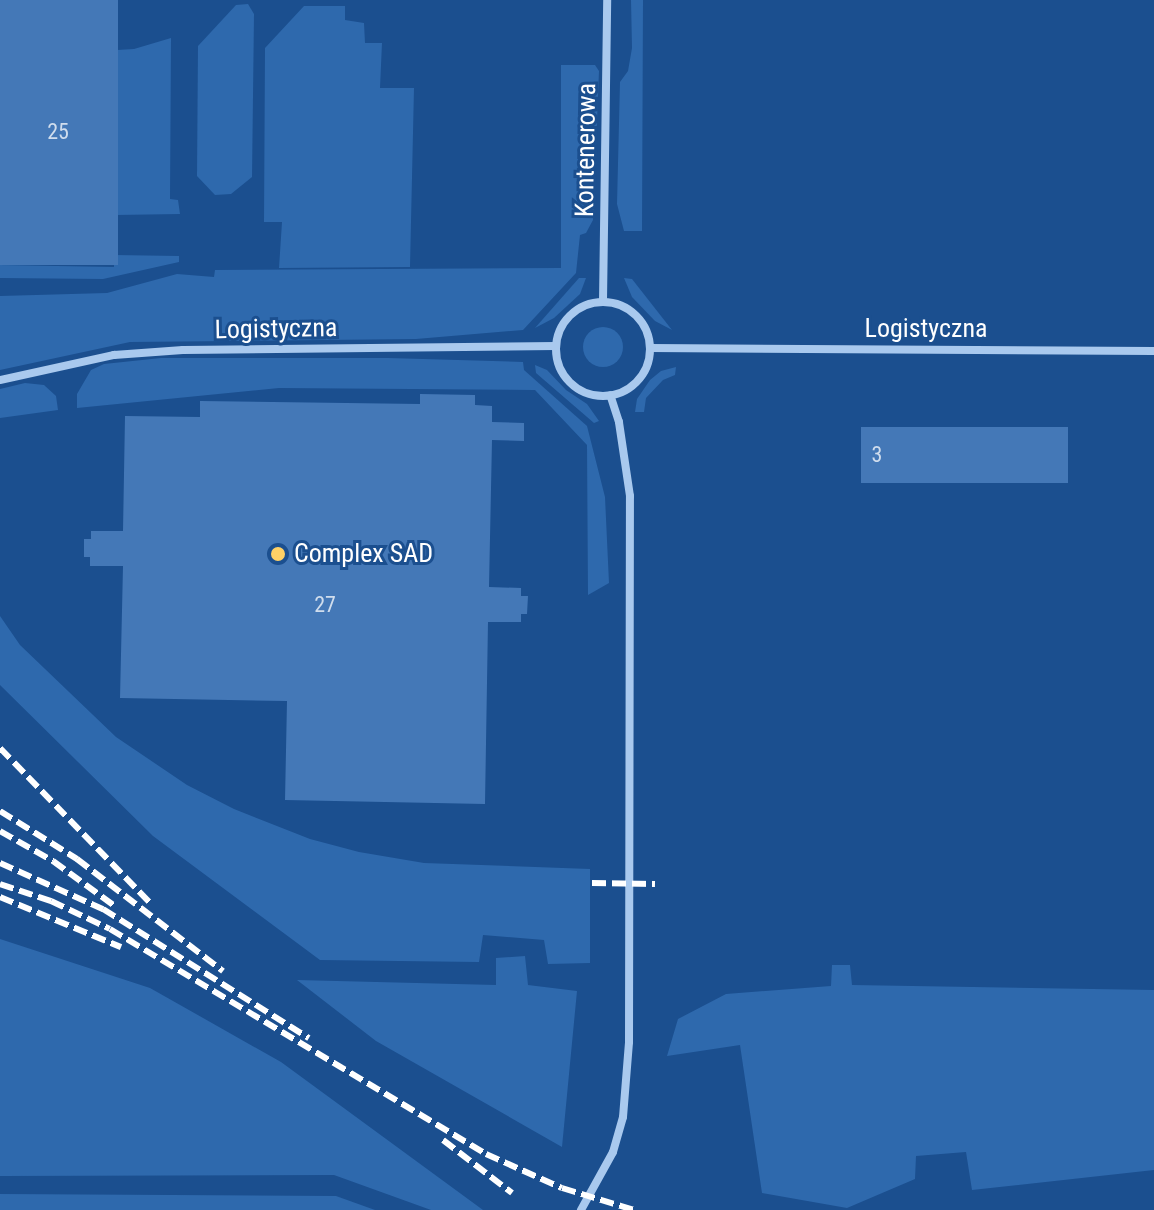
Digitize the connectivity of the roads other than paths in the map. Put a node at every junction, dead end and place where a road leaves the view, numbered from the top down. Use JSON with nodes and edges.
{"nodes":[{"id":1,"x":607,"y":0,"type":"edge"},
{"id":2,"x":603,"y":301,"type":"junction"},
{"id":3,"x":556,"y":346,"type":"junction"},
{"id":4,"x":650,"y":348,"type":"junction"},
{"id":5,"x":1154,"y":351,"type":"edge"},
{"id":6,"x":0,"y":380,"type":"edge"},
{"id":7,"x":610,"y":395,"type":"junction"},
{"id":8,"x":581,"y":1210,"type":"edge"}],
"edges":[{"from":1,"to":2,"type":"street","name":"Kontenerowa"},
{"from":2,"to":3,"type":"street"},
{"from":2,"to":4,"type":"street"},
{"from":3,"to":6,"type":"street","name":"Logistyczna"},
{"from":3,"to":7,"type":"street"},
{"from":4,"to":5,"type":"street","name":"Logistyczna"},
{"from":4,"to":7,"type":"street"},
{"from":7,"to":8,"type":"street"}]}
